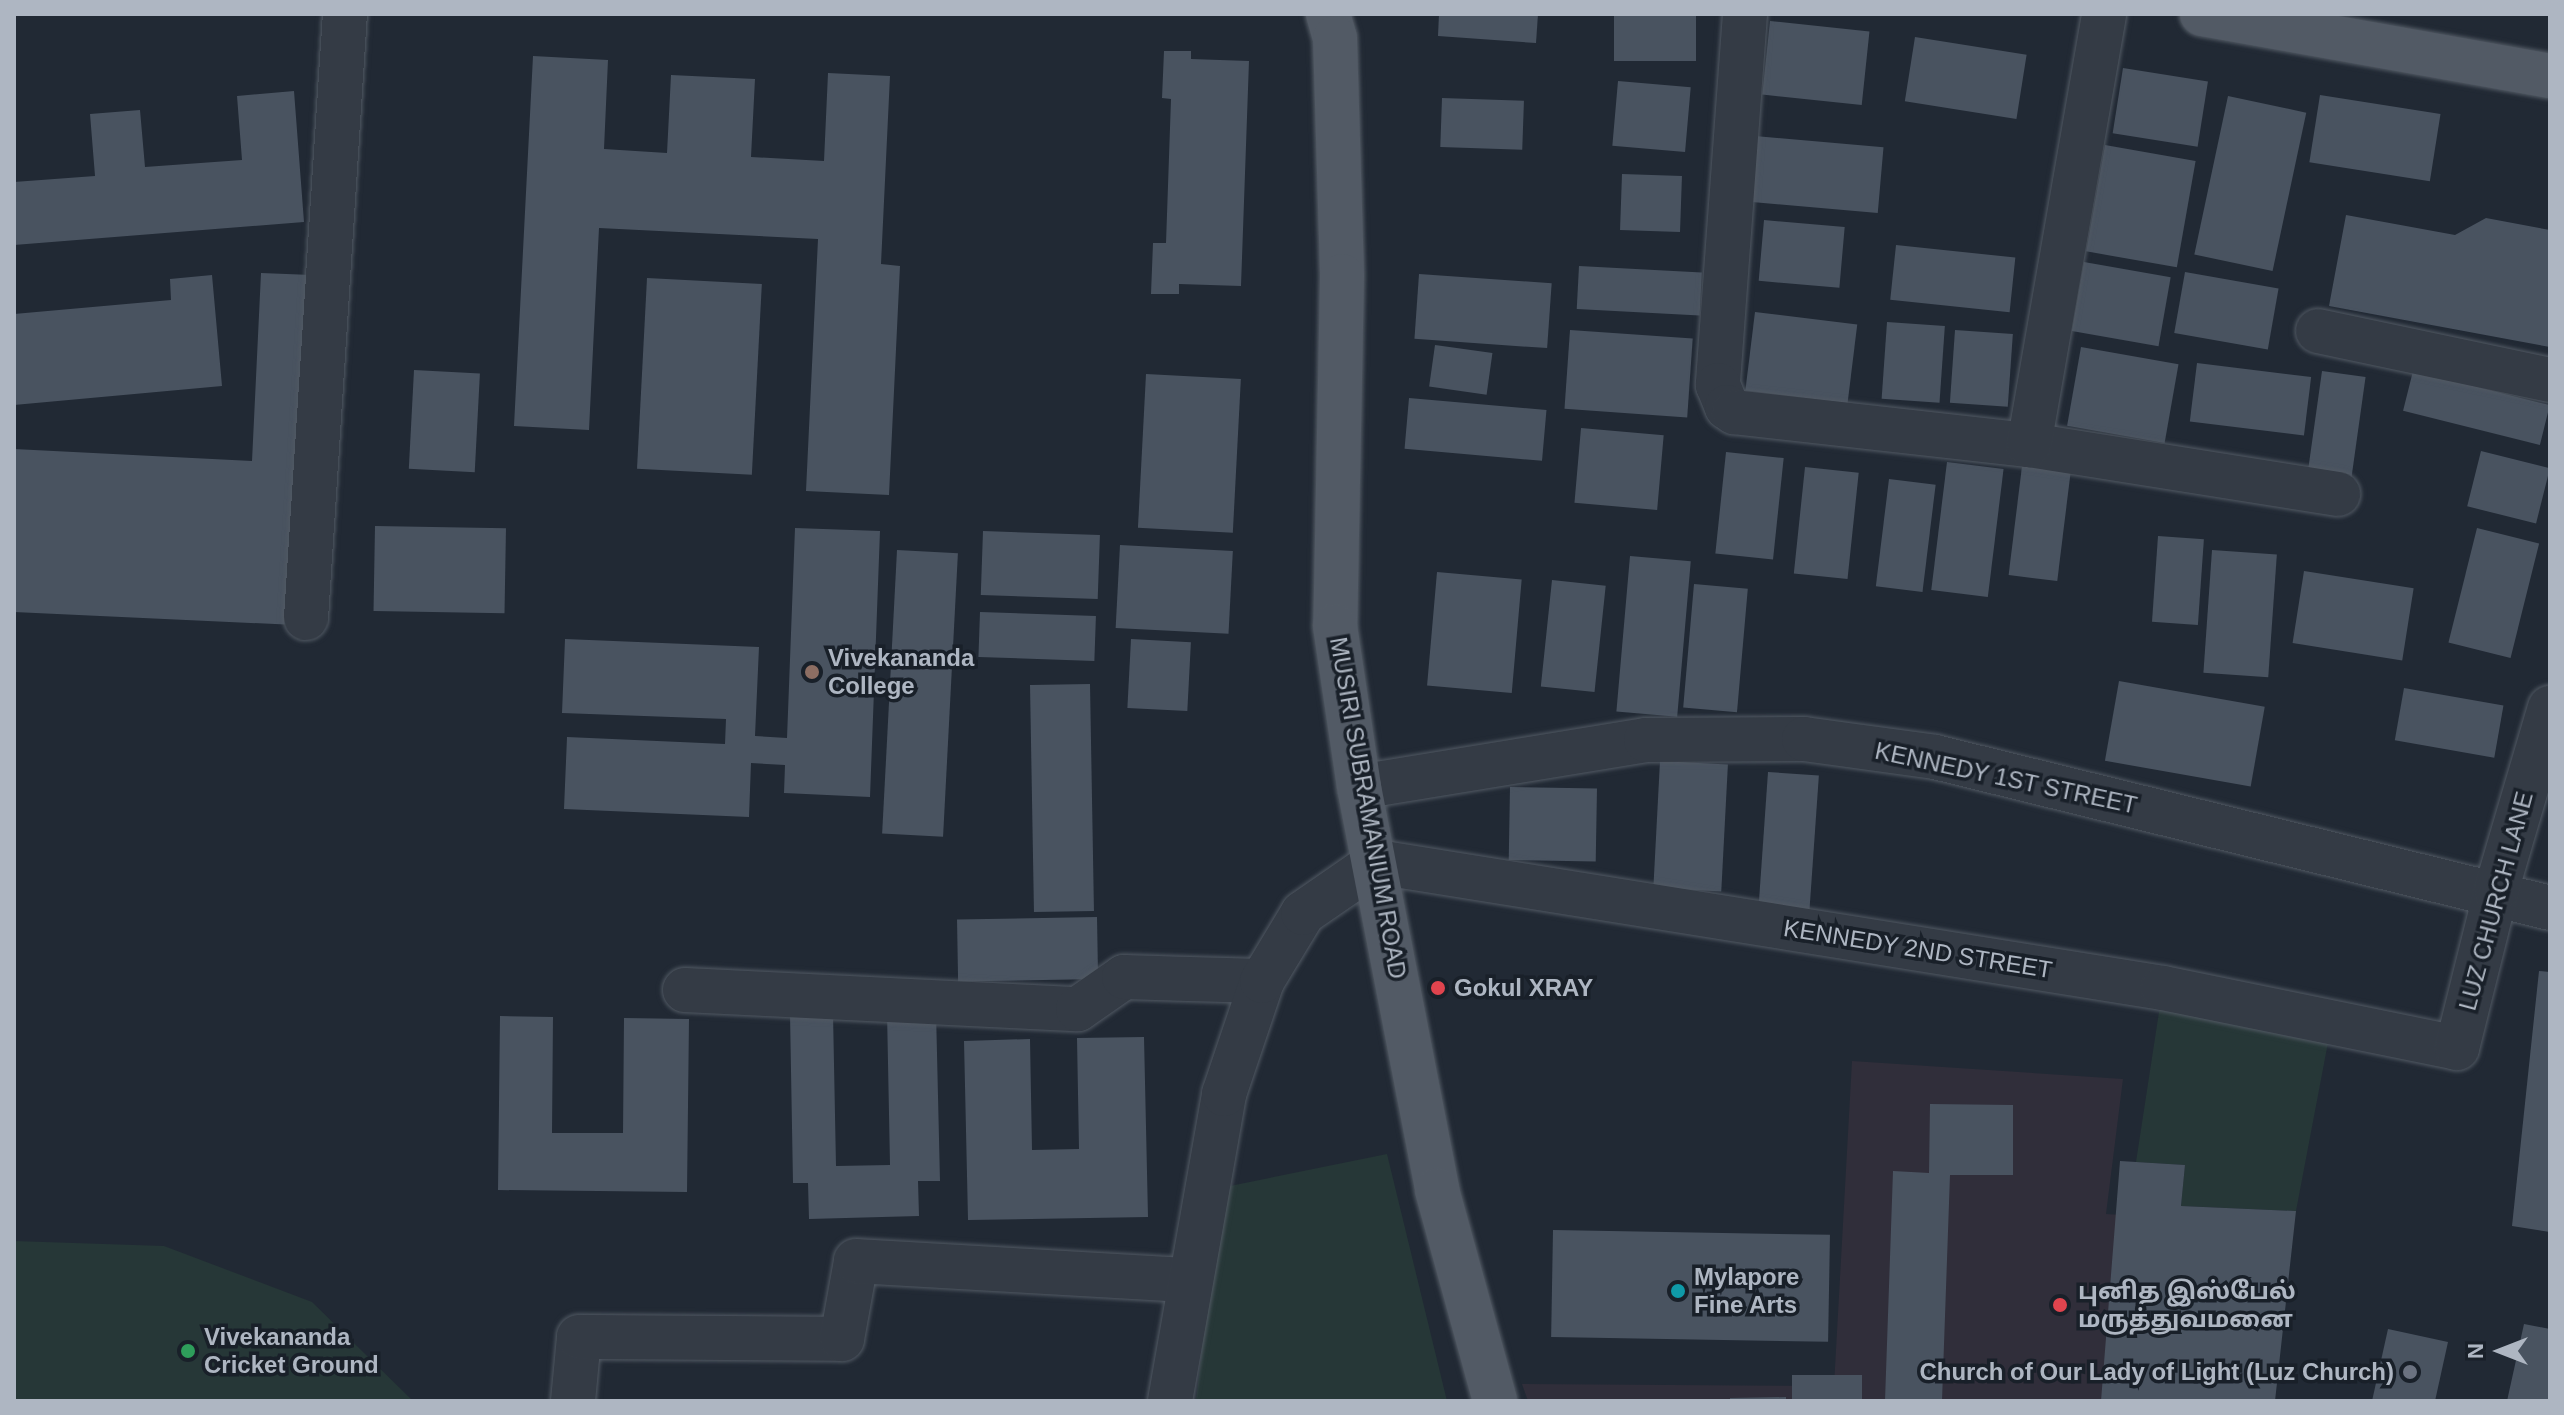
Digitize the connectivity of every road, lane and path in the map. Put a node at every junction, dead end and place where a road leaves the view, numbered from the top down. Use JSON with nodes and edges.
{"nodes":[{"id":1,"x":345,"y":14,"type":"edge"},
{"id":2,"x":1328,"y":14,"type":"edge"},
{"id":3,"x":1745,"y":14,"type":"edge"},
{"id":4,"x":2104,"y":14,"type":"edge"},
{"id":5,"x":2202,"y":14,"type":"edge"},
{"id":6,"x":2550,"y":76,"type":"edge"},
{"id":7,"x":2318,"y":331,"type":"dead end"},
{"id":8,"x":2550,"y":380,"type":"edge"},
{"id":9,"x":2029,"y":445,"type":"junction"},
{"id":10,"x":2338,"y":494,"type":"dead end"},
{"id":11,"x":306,"y":618,"type":"dead end"},
{"id":12,"x":2550,"y":708,"type":"edge"},
{"id":13,"x":1359,"y":787,"type":"junction"},
{"id":14,"x":1377,"y":862,"type":"junction"},
{"id":15,"x":2496,"y":891,"type":"junction"},
{"id":16,"x":2550,"y":908,"type":"edge"},
{"id":17,"x":1262,"y":981,"type":"junction"},
{"id":18,"x":685,"y":990,"type":"dead end"},
{"id":19,"x":2457,"y":1048,"type":"joint"},
{"id":20,"x":1189,"y":1280,"type":"junction"},
{"id":21,"x":573,"y":1401,"type":"edge"},
{"id":22,"x":1170,"y":1401,"type":"edge"},
{"id":23,"x":1495,"y":1401,"type":"edge"}],
"edges":[{"from":1,"to":11,"type":"street"},
{"from":2,"to":13,"type":"main road","name":"MUSIRI SUBRAMANIUM ROAD"},
{"from":3,"to":9,"type":"street"},
{"from":4,"to":9,"type":"street"},
{"from":5,"to":6,"type":"main road"},
{"from":7,"to":8,"type":"street"},
{"from":9,"to":10,"type":"street"},
{"from":12,"to":15,"type":"street","name":"LUZ CHURCH LANE"},
{"from":13,"to":14,"type":"main road","name":"MUSIRI SUBRAMANIUM ROAD"},
{"from":13,"to":15,"type":"street","name":"KENNEDY 1ST STREET"},
{"from":14,"to":17,"type":"street"},
{"from":14,"to":19,"type":"street","name":"KENNEDY 2ND STREET"},
{"from":14,"to":23,"type":"main road","name":"MUSIRI SUBRAMANIUM ROAD"},
{"from":15,"to":16,"type":"street","name":"KENNEDY 1ST STREET"},
{"from":15,"to":19,"type":"street","name":"LUZ CHURCH LANE"},
{"from":17,"to":18,"type":"street"},
{"from":17,"to":20,"type":"street"},
{"from":20,"to":21,"type":"street"},
{"from":20,"to":22,"type":"street"}]}
